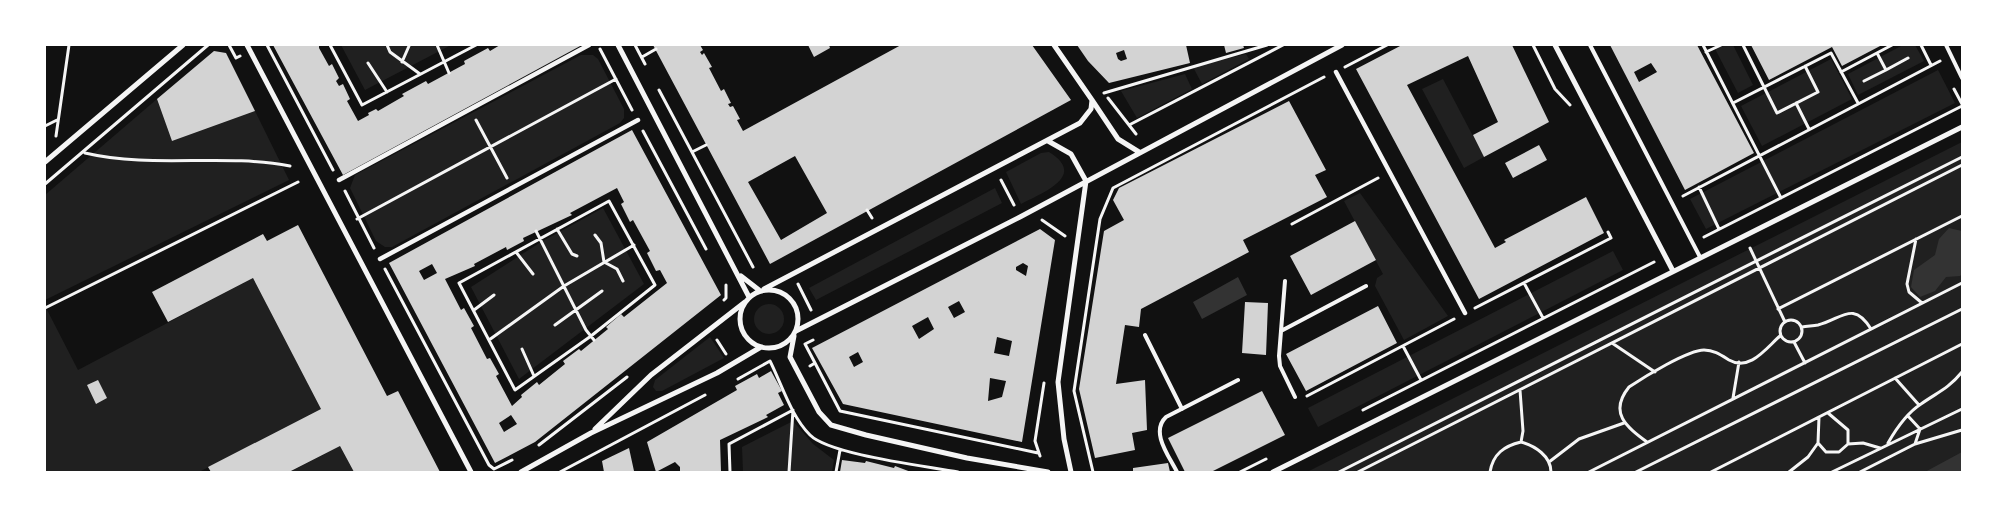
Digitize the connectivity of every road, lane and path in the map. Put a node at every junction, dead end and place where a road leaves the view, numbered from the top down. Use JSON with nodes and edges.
{"nodes":[{"id":1,"x":69,"y":45,"type":"edge"},
{"id":2,"x":183,"y":45,"type":"edge"},
{"id":3,"x":208,"y":45,"type":"edge"},
{"id":4,"x":229,"y":45,"type":"edge"},
{"id":5,"x":247,"y":45,"type":"edge"},
{"id":6,"x":267,"y":45,"type":"edge"},
{"id":7,"x":330,"y":45,"type":"edge"},
{"id":8,"x":387,"y":45,"type":"edge"},
{"id":9,"x":437,"y":45,"type":"edge"},
{"id":10,"x":475,"y":45,"type":"edge"},
{"id":11,"x":588,"y":45,"type":"edge"},
{"id":12,"x":599,"y":45,"type":"edge"},
{"id":13,"x":618,"y":45,"type":"edge"},
{"id":14,"x":635,"y":45,"type":"edge"},
{"id":15,"x":1054,"y":45,"type":"edge"},
{"id":16,"x":1267,"y":45,"type":"edge"},
{"id":17,"x":1283,"y":45,"type":"edge"},
{"id":18,"x":1342,"y":45,"type":"edge"},
{"id":19,"x":1387,"y":45,"type":"edge"},
{"id":20,"x":1533,"y":45,"type":"edge"},
{"id":21,"x":1555,"y":45,"type":"edge"},
{"id":22,"x":1590,"y":45,"type":"edge"},
{"id":23,"x":1703,"y":45,"type":"edge"},
{"id":24,"x":1721,"y":45,"type":"edge"},
{"id":25,"x":1743,"y":45,"type":"edge"},
{"id":26,"x":1892,"y":45,"type":"edge"},
{"id":27,"x":1921,"y":45,"type":"edge"},
{"id":28,"x":1946,"y":45,"type":"edge"},
{"id":29,"x":409,"y":46,"type":"edge"},
{"id":30,"x":656,"y":49,"type":"dead end"},
{"id":31,"x":1706,"y":52,"type":"junction"},
{"id":32,"x":1877,"y":53,"type":"junction"},
{"id":33,"x":642,"y":57,"type":"junction"},
{"id":34,"x":236,"y":58,"type":"dead end"},
{"id":35,"x":1908,"y":58,"type":"dead end"},
{"id":36,"x":402,"y":62,"type":"junction"},
{"id":37,"x":444,"y":62,"type":"junction"},
{"id":38,"x":368,"y":63,"type":"dead end"},
{"id":39,"x":1931,"y":65,"type":"junction"},
{"id":40,"x":1805,"y":66,"type":"junction"},
{"id":41,"x":1945,"y":69,"type":"dead end"},
{"id":42,"x":1886,"y":70,"type":"junction"},
{"id":43,"x":649,"y":72,"type":"dead end"},
{"id":44,"x":1336,"y":72,"type":"junction"},
{"id":45,"x":1841,"y":72,"type":"junction"},
{"id":46,"x":448,"y":73,"type":"dead end"},
{"id":47,"x":420,"y":74,"type":"junction"},
{"id":48,"x":1962,"y":78,"type":"edge"},
{"id":49,"x":616,"y":79,"type":"junction"},
{"id":50,"x":1864,"y":81,"type":"dead end"},
{"id":51,"x":1953,"y":86,"type":"dead end"},
{"id":52,"x":1764,"y":87,"type":"junction"},
{"id":53,"x":658,"y":88,"type":"dead end"},
{"id":54,"x":387,"y":92,"type":"junction"},
{"id":55,"x":1092,"y":100,"type":"junction"},
{"id":56,"x":1733,"y":103,"type":"junction"},
{"id":57,"x":1796,"y":103,"type":"junction"},
{"id":58,"x":1858,"y":103,"type":"junction"},
{"id":59,"x":1962,"y":105,"type":"edge"},
{"id":60,"x":470,"y":109,"type":"junction"},
{"id":61,"x":1574,"y":109,"type":"dead end"},
{"id":62,"x":58,"y":119,"type":"junction"},
{"id":63,"x":638,"y":120,"type":"junction"},
{"id":64,"x":45,"y":126,"type":"edge"},
{"id":65,"x":1962,"y":127,"type":"edge"},
{"id":66,"x":1809,"y":129,"type":"junction"},
{"id":67,"x":1048,"y":141,"type":"junction"},
{"id":68,"x":706,"y":144,"type":"dead end"},
{"id":69,"x":491,"y":147,"type":"junction"},
{"id":70,"x":692,"y":152,"type":"junction"},
{"id":71,"x":1139,"y":152,"type":"junction"},
{"id":72,"x":84,"y":153,"type":"junction"},
{"id":73,"x":1759,"y":155,"type":"junction"},
{"id":74,"x":53,"y":156,"type":"junction"},
{"id":75,"x":1962,"y":157,"type":"edge"},
{"id":76,"x":45,"y":162,"type":"edge"},
{"id":77,"x":1962,"y":165,"type":"edge"},
{"id":78,"x":290,"y":166,"type":"dead end"},
{"id":79,"x":1390,"y":172,"type":"junction"},
{"id":80,"x":999,"y":175,"type":"dead end"},
{"id":81,"x":339,"y":180,"type":"junction"},
{"id":82,"x":1086,"y":181,"type":"junction"},
{"id":83,"x":298,"y":182,"type":"dead end"},
{"id":84,"x":45,"y":184,"type":"edge"},
{"id":85,"x":1699,"y":187,"type":"junction"},
{"id":86,"x":513,"y":188,"type":"junction"},
{"id":87,"x":1781,"y":198,"type":"junction"},
{"id":88,"x":1687,"y":204,"type":"dead end"},
{"id":89,"x":1016,"y":208,"type":"dead end"},
{"id":90,"x":867,"y":210,"type":"dead end"},
{"id":91,"x":880,"y":214,"type":"dead end"},
{"id":92,"x":1962,"y":216,"type":"edge"},
{"id":93,"x":361,"y":217,"type":"dead end"},
{"id":94,"x":872,"y":218,"type":"junction"},
{"id":95,"x":864,"y":223,"type":"dead end"},
{"id":96,"x":1035,"y":224,"type":"dead end"},
{"id":97,"x":1292,"y":224,"type":"dead end"},
{"id":98,"x":557,"y":228,"type":"junction"},
{"id":99,"x":1699,"y":229,"type":"dead end"},
{"id":100,"x":1719,"y":229,"type":"junction"},
{"id":101,"x":536,"y":231,"type":"dead end"},
{"id":102,"x":594,"y":235,"type":"dead end"},
{"id":103,"x":1703,"y":237,"type":"junction"},
{"id":104,"x":540,"y":238,"type":"junction"},
{"id":105,"x":1916,"y":239,"type":"junction"},
{"id":106,"x":1064,"y":243,"type":"dead end"},
{"id":107,"x":1692,"y":243,"type":"junction"},
{"id":108,"x":634,"y":245,"type":"junction"},
{"id":109,"x":708,"y":251,"type":"dead end"},
{"id":110,"x":516,"y":252,"type":"junction"},
{"id":111,"x":1752,"y":252,"type":"dead end"},
{"id":112,"x":1648,"y":254,"type":"dead end"},
{"id":113,"x":577,"y":256,"type":"dead end"},
{"id":114,"x":1665,"y":256,"type":"junction"},
{"id":115,"x":1700,"y":257,"type":"junction"},
{"id":116,"x":380,"y":260,"type":"junction"},
{"id":117,"x":1756,"y":261,"type":"junction"},
{"id":118,"x":604,"y":262,"type":"junction"},
{"id":119,"x":1652,"y":263,"type":"junction"},
{"id":120,"x":1760,"y":268,"type":"junction"},
{"id":121,"x":1673,"y":271,"type":"junction"},
{"id":122,"x":756,"y":273,"type":"dead end"},
{"id":123,"x":533,"y":274,"type":"dead end"},
{"id":124,"x":738,"y":275,"type":"junction"},
{"id":125,"x":793,"y":275,"type":"junction"},
{"id":126,"x":623,"y":281,"type":"dead end"},
{"id":127,"x":724,"y":281,"type":"dead end"},
{"id":128,"x":1285,"y":281,"type":"dead end"},
{"id":129,"x":1524,"y":282,"type":"dead end"},
{"id":130,"x":1962,"y":283,"type":"edge"},
{"id":131,"x":564,"y":286,"type":"junction"},
{"id":132,"x":1366,"y":286,"type":"dead end"},
{"id":133,"x":762,"y":290,"type":"junction"},
{"id":134,"x":602,"y":291,"type":"dead end"},
{"id":135,"x":494,"y":295,"type":"dead end"},
{"id":136,"x":747,"y":299,"type":"junction"},
{"id":137,"x":45,"y":302,"type":"edge"},
{"id":138,"x":720,"y":302,"type":"dead end"},
{"id":139,"x":1922,"y":304,"type":"junction"},
{"id":140,"x":46,"y":307,"type":"edge"},
{"id":141,"x":1962,"y":308,"type":"edge"},
{"id":142,"x":1778,"y":309,"type":"junction"},
{"id":143,"x":474,"y":310,"type":"dead end"},
{"id":144,"x":576,"y":311,"type":"junction"},
{"id":145,"x":1465,"y":313,"type":"dead end"},
{"id":146,"x":1542,"y":318,"type":"junction"},
{"id":147,"x":817,"y":321,"type":"junction"},
{"id":148,"x":1785,"y":322,"type":"junction"},
{"id":149,"x":555,"y":325,"type":"dead end"},
{"id":150,"x":1802,"y":327,"type":"junction"},
{"id":151,"x":710,"y":328,"type":"junction"},
{"id":152,"x":1871,"y":329,"type":"junction"},
{"id":153,"x":1281,"y":331,"type":"junction"},
{"id":154,"x":795,"y":334,"type":"junction"},
{"id":155,"x":1145,"y":335,"type":"dead end"},
{"id":156,"x":591,"y":336,"type":"junction"},
{"id":157,"x":1780,"y":336,"type":"junction"},
{"id":158,"x":489,"y":340,"type":"junction"},
{"id":159,"x":594,"y":340,"type":"dead end"},
{"id":160,"x":1794,"y":342,"type":"junction"},
{"id":161,"x":1612,"y":343,"type":"junction"},
{"id":162,"x":1962,"y":344,"type":"edge"},
{"id":163,"x":1403,"y":346,"type":"dead end"},
{"id":164,"x":761,"y":347,"type":"junction"},
{"id":165,"x":522,"y":349,"type":"dead end"},
{"id":166,"x":1738,"y":362,"type":"junction"},
{"id":167,"x":815,"y":363,"type":"junction"},
{"id":168,"x":1805,"y":363,"type":"junction"},
{"id":169,"x":732,"y":364,"type":"junction"},
{"id":170,"x":633,"y":372,"type":"dead end"},
{"id":171,"x":798,"y":372,"type":"junction"},
{"id":172,"x":1655,"y":372,"type":"junction"},
{"id":173,"x":1962,"y":372,"type":"edge"},
{"id":174,"x":621,"y":374,"type":"dead end"},
{"id":175,"x":1045,"y":375,"type":"dead end"},
{"id":176,"x":534,"y":376,"type":"junction"},
{"id":177,"x":740,"y":377,"type":"junction"},
{"id":178,"x":626,"y":378,"type":"junction"},
{"id":179,"x":1895,"y":378,"type":"junction"},
{"id":180,"x":1238,"y":380,"type":"dead end"},
{"id":181,"x":1421,"y":380,"type":"junction"},
{"id":182,"x":732,"y":382,"type":"dead end"},
{"id":183,"x":1520,"y":390,"type":"junction"},
{"id":184,"x":707,"y":394,"type":"dead end"},
{"id":185,"x":1296,"y":397,"type":"dead end"},
{"id":186,"x":1733,"y":399,"type":"junction"},
{"id":187,"x":1919,"y":405,"type":"junction"},
{"id":188,"x":1182,"y":409,"type":"junction"},
{"id":189,"x":1962,"y":409,"type":"edge"},
{"id":190,"x":793,"y":410,"type":"junction"},
{"id":191,"x":1359,"y":412,"type":"dead end"},
{"id":192,"x":1827,"y":413,"type":"junction"},
{"id":193,"x":1908,"y":416,"type":"junction"},
{"id":194,"x":1819,"y":417,"type":"junction"},
{"id":195,"x":1624,"y":423,"type":"junction"},
{"id":196,"x":1920,"y":429,"type":"junction"},
{"id":197,"x":1962,"y":430,"type":"edge"},
{"id":198,"x":591,"y":433,"type":"junction"},
{"id":199,"x":1522,"y":442,"type":"junction"},
{"id":200,"x":1647,"y":442,"type":"junction"},
{"id":201,"x":1818,"y":444,"type":"junction"},
{"id":202,"x":1848,"y":444,"type":"junction"},
{"id":203,"x":1888,"y":444,"type":"junction"},
{"id":204,"x":1915,"y":444,"type":"junction"},
{"id":205,"x":538,"y":446,"type":"dead end"},
{"id":206,"x":1881,"y":448,"type":"junction"},
{"id":207,"x":840,"y":450,"type":"junction"},
{"id":208,"x":1271,"y":456,"type":"dead end"},
{"id":209,"x":515,"y":459,"type":"dead end"},
{"id":210,"x":1549,"y":462,"type":"junction"},
{"id":211,"x":471,"y":472,"type":"edge"},
{"id":212,"x":521,"y":472,"type":"edge"},
{"id":213,"x":560,"y":472,"type":"edge"},
{"id":214,"x":730,"y":472,"type":"edge"},
{"id":215,"x":789,"y":472,"type":"edge"},
{"id":216,"x":836,"y":472,"type":"edge"},
{"id":217,"x":958,"y":472,"type":"edge"},
{"id":218,"x":1048,"y":472,"type":"edge"},
{"id":219,"x":1071,"y":472,"type":"edge"},
{"id":220,"x":1093,"y":472,"type":"edge"},
{"id":221,"x":1177,"y":472,"type":"edge"},
{"id":222,"x":1240,"y":472,"type":"edge"},
{"id":223,"x":1273,"y":472,"type":"edge"},
{"id":224,"x":1339,"y":472,"type":"edge"},
{"id":225,"x":1358,"y":472,"type":"edge"},
{"id":226,"x":1490,"y":472,"type":"edge"},
{"id":227,"x":1551,"y":472,"type":"edge"},
{"id":228,"x":1589,"y":472,"type":"edge"},
{"id":229,"x":1636,"y":472,"type":"edge"},
{"id":230,"x":1711,"y":472,"type":"edge"},
{"id":231,"x":1789,"y":472,"type":"edge"},
{"id":232,"x":1832,"y":472,"type":"edge"},
{"id":233,"x":1860,"y":472,"type":"edge"}],
"edges":[{"from":1,"to":62,"type":"path"},
{"from":2,"to":74,"type":"street"},
{"from":3,"to":72,"type":"path"},
{"from":4,"to":34,"type":"path"},
{"from":5,"to":211,"type":"street"},
{"from":6,"to":81,"type":"path"},
{"from":7,"to":54,"type":"path"},
{"from":8,"to":36,"type":"path"},
{"from":9,"to":37,"type":"path"},
{"from":10,"to":37,"type":"path"},
{"from":11,"to":60,"type":"street"},
{"from":12,"to":49,"type":"path"},
{"from":13,"to":124,"type":"street"},
{"from":14,"to":33,"type":"path"},
{"from":15,"to":55,"type":"street"},
{"from":16,"to":17,"type":"path"},
{"from":18,"to":71,"type":"street"},
{"from":19,"to":44,"type":"path"},
{"from":20,"to":61,"type":"path"},
{"from":21,"to":114,"type":"street"},
{"from":22,"to":107,"type":"lane"},
{"from":23,"to":31,"type":"path"},
{"from":24,"to":31,"type":"path"},
{"from":25,"to":52,"type":"path"},
{"from":26,"to":32,"type":"path"},
{"from":27,"to":39,"type":"path"},
{"from":28,"to":48,"type":"lane"},
{"from":29,"to":36,"type":"path"},
{"from":30,"to":33,"type":"path"},
{"from":31,"to":56,"type":"path"},
{"from":32,"to":42,"type":"path"},
{"from":32,"to":45,"type":"path"},
{"from":33,"to":43,"type":"path"},
{"from":35,"to":42,"type":"path"},
{"from":36,"to":47,"type":"path"},
{"from":37,"to":46,"type":"path"},
{"from":37,"to":47,"type":"path"},
{"from":38,"to":54,"type":"path"},
{"from":39,"to":41,"type":"path"},
{"from":39,"to":58,"type":"path"},
{"from":40,"to":45,"type":"path"},
{"from":40,"to":52,"type":"path"},
{"from":40,"to":57,"type":"path"},
{"from":42,"to":50,"type":"path"},
{"from":44,"to":79,"type":"street"},
{"from":44,"to":220,"type":"path"},
{"from":45,"to":58,"type":"path"},
{"from":47,"to":54,"type":"path"},
{"from":49,"to":63,"type":"path"},
{"from":49,"to":69,"type":"path"},
{"from":51,"to":59,"type":"path"},
{"from":52,"to":56,"type":"path"},
{"from":52,"to":57,"type":"path"},
{"from":53,"to":70,"type":"path"},
{"from":55,"to":67,"type":"street"},
{"from":55,"to":71,"type":"street"},
{"from":56,"to":73,"type":"path"},
{"from":57,"to":66,"type":"path"},
{"from":58,"to":66,"type":"path"},
{"from":59,"to":87,"type":"path"},
{"from":60,"to":69,"type":"path"},
{"from":60,"to":81,"type":"street"},
{"from":62,"to":64,"type":"path"},
{"from":62,"to":74,"type":"path"},
{"from":63,"to":86,"type":"street"},
{"from":63,"to":109,"type":"path"},
{"from":65,"to":115,"type":"street"},
{"from":66,"to":73,"type":"path"},
{"from":67,"to":82,"type":"street"},
{"from":67,"to":125,"type":"street"},
{"from":68,"to":70,"type":"path"},
{"from":69,"to":86,"type":"path"},
{"from":69,"to":93,"type":"path"},
{"from":70,"to":122,"type":"path"},
{"from":71,"to":82,"type":"street"},
{"from":72,"to":78,"type":"path"},
{"from":72,"to":84,"type":"path"},
{"from":73,"to":85,"type":"path"},
{"from":73,"to":87,"type":"path"},
{"from":74,"to":76,"type":"street"},
{"from":75,"to":117,"type":"path"},
{"from":77,"to":120,"type":"path"},
{"from":79,"to":97,"type":"path"},
{"from":79,"to":145,"type":"street"},
{"from":80,"to":89,"type":"path"},
{"from":81,"to":116,"type":"path"},
{"from":82,"to":147,"type":"street"},
{"from":82,"to":219,"type":"street"},
{"from":83,"to":140,"type":"path"},
{"from":85,"to":88,"type":"path"},
{"from":85,"to":100,"type":"path"},
{"from":86,"to":116,"type":"street"},
{"from":87,"to":100,"type":"path"},
{"from":90,"to":94,"type":"path"},
{"from":91,"to":94,"type":"path"},
{"from":92,"to":105,"type":"path"},
{"from":94,"to":95,"type":"path"},
{"from":96,"to":106,"type":"path"},
{"from":98,"to":104,"type":"path"},
{"from":98,"to":108,"type":"path"},
{"from":98,"to":113,"type":"path"},
{"from":99,"to":103,"type":"path"},
{"from":100,"to":103,"type":"path"},
{"from":101,"to":104,"type":"path"},
{"from":102,"to":118,"type":"path"},
{"from":103,"to":107,"type":"path"},
{"from":104,"to":110,"type":"path"},
{"from":104,"to":131,"type":"path"},
{"from":105,"to":139,"type":"path"},
{"from":105,"to":142,"type":"path"},
{"from":107,"to":115,"type":"lane"},
{"from":108,"to":118,"type":"path"},
{"from":108,"to":156,"type":"path"},
{"from":110,"to":123,"type":"path"},
{"from":110,"to":158,"type":"path"},
{"from":111,"to":117,"type":"path"},
{"from":112,"to":119,"type":"path"},
{"from":114,"to":119,"type":"path"},
{"from":114,"to":121,"type":"street"},
{"from":115,"to":121,"type":"street"},
{"from":116,"to":209,"type":"path"},
{"from":117,"to":120,"type":"path"},
{"from":117,"to":224,"type":"path"},
{"from":118,"to":126,"type":"path"},
{"from":118,"to":131,"type":"path"},
{"from":119,"to":146,"type":"path"},
{"from":120,"to":142,"type":"path"},
{"from":120,"to":161,"type":"path"},
{"from":121,"to":223,"type":"street"},
{"from":124,"to":133,"type":"street"},
{"from":124,"to":136,"type":"street"},
{"from":125,"to":133,"type":"street"},
{"from":125,"to":147,"type":"path"},
{"from":127,"to":138,"type":"path"},
{"from":128,"to":153,"type":"lane"},
{"from":129,"to":146,"type":"path"},
{"from":130,"to":139,"type":"path"},
{"from":131,"to":144,"type":"path"},
{"from":131,"to":158,"type":"path"},
{"from":132,"to":153,"type":"lane"},
{"from":133,"to":136,"type":"street"},
{"from":133,"to":154,"type":"street"},
{"from":134,"to":144,"type":"path"},
{"from":135,"to":143,"type":"path"},
{"from":136,"to":151,"type":"street"},
{"from":136,"to":164,"type":"street"},
{"from":137,"to":140,"type":"path"},
{"from":139,"to":152,"type":"path"},
{"from":141,"to":229,"type":"path"},
{"from":142,"to":148,"type":"path"},
{"from":144,"to":149,"type":"path"},
{"from":144,"to":156,"type":"path"},
{"from":146,"to":181,"type":"path"},
{"from":147,"to":154,"type":"street"},
{"from":147,"to":167,"type":"path"},
{"from":148,"to":150,"type":"path"},
{"from":148,"to":157,"type":"path"},
{"from":150,"to":152,"type":"path"},
{"from":150,"to":160,"type":"path"},
{"from":151,"to":169,"type":"path"},
{"from":151,"to":198,"type":"street"},
{"from":152,"to":168,"type":"path"},
{"from":153,"to":185,"type":"lane"},
{"from":154,"to":164,"type":"street"},
{"from":154,"to":171,"type":"street"},
{"from":155,"to":188,"type":"lane"},
{"from":156,"to":159,"type":"path"},
{"from":156,"to":176,"type":"path"},
{"from":157,"to":160,"type":"path"},
{"from":157,"to":166,"type":"path"},
{"from":158,"to":176,"type":"path"},
{"from":160,"to":168,"type":"path"},
{"from":161,"to":172,"type":"path"},
{"from":161,"to":183,"type":"path"},
{"from":162,"to":179,"type":"path"},
{"from":163,"to":181,"type":"path"},
{"from":164,"to":169,"type":"street"},
{"from":165,"to":176,"type":"path"},
{"from":166,"to":172,"type":"path"},
{"from":166,"to":186,"type":"path"},
{"from":167,"to":171,"type":"path"},
{"from":167,"to":175,"type":"path"},
{"from":168,"to":186,"type":"path"},
{"from":169,"to":177,"type":"path"},
{"from":169,"to":198,"type":"street"},
{"from":170,"to":178,"type":"path"},
{"from":171,"to":218,"type":"street"},
{"from":172,"to":195,"type":"path"},
{"from":173,"to":187,"type":"path"},
{"from":174,"to":178,"type":"path"},
{"from":177,"to":182,"type":"path"},
{"from":177,"to":190,"type":"path"},
{"from":178,"to":205,"type":"path"},
{"from":179,"to":187,"type":"path"},
{"from":179,"to":192,"type":"path"},
{"from":180,"to":188,"type":"lane"},
{"from":181,"to":191,"type":"path"},
{"from":183,"to":199,"type":"path"},
{"from":183,"to":225,"type":"path"},
{"from":184,"to":213,"type":"path"},
{"from":186,"to":200,"type":"path"},
{"from":187,"to":193,"type":"path"},
{"from":188,"to":221,"type":"lane"},
{"from":189,"to":196,"type":"path"},
{"from":190,"to":207,"type":"path"},
{"from":190,"to":214,"type":"path"},
{"from":190,"to":215,"type":"path"},
{"from":192,"to":194,"type":"path"},
{"from":192,"to":202,"type":"path"},
{"from":193,"to":196,"type":"path"},
{"from":193,"to":203,"type":"path"},
{"from":194,"to":201,"type":"path"},
{"from":194,"to":230,"type":"path"},
{"from":195,"to":200,"type":"path"},
{"from":195,"to":210,"type":"path"},
{"from":196,"to":203,"type":"path"},
{"from":196,"to":204,"type":"path"},
{"from":197,"to":204,"type":"path"},
{"from":198,"to":212,"type":"street"},
{"from":199,"to":210,"type":"path"},
{"from":199,"to":226,"type":"path"},
{"from":200,"to":228,"type":"path"},
{"from":201,"to":202,"type":"path"},
{"from":201,"to":231,"type":"path"},
{"from":202,"to":206,"type":"path"},
{"from":203,"to":206,"type":"path"},
{"from":204,"to":233,"type":"path"},
{"from":206,"to":232,"type":"path"},
{"from":207,"to":216,"type":"path"},
{"from":207,"to":217,"type":"path"},
{"from":208,"to":222,"type":"path"},
{"from":210,"to":227,"type":"path"}]}
